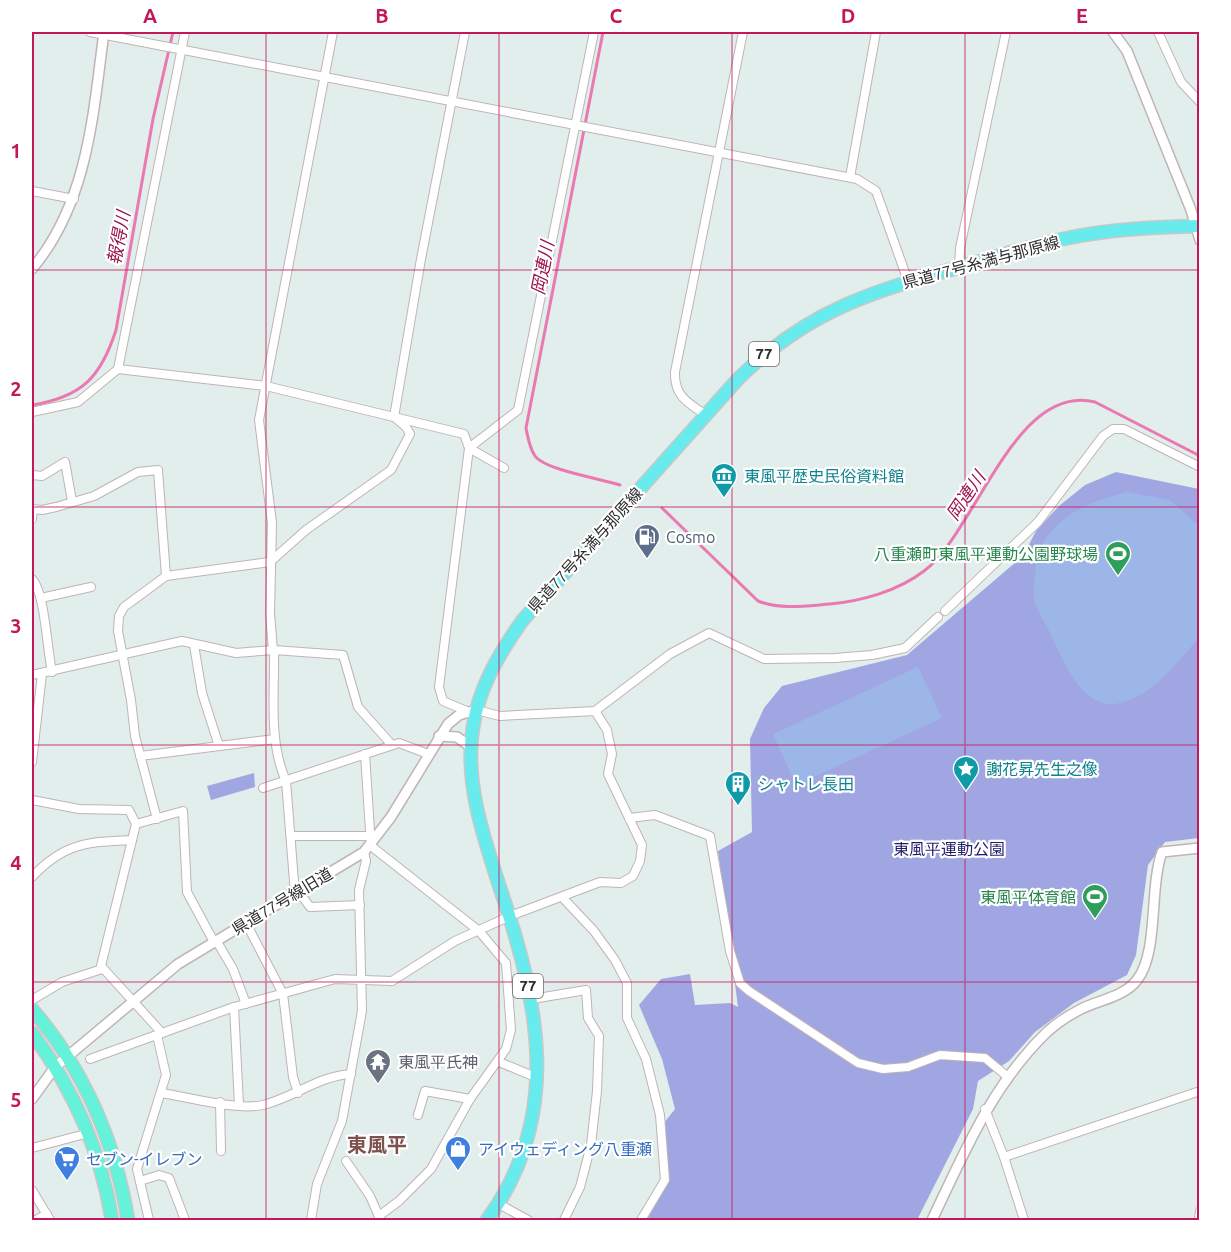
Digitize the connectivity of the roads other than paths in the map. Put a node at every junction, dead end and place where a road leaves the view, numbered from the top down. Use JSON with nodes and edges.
{"nodes":[{"id":1,"x":90,"y":32,"type":"edge"},
{"id":2,"x":184,"y":32,"type":"edge"},
{"id":3,"x":333,"y":32,"type":"edge"},
{"id":4,"x":465,"y":32,"type":"edge"},
{"id":5,"x":594,"y":32,"type":"edge"},
{"id":6,"x":743,"y":32,"type":"edge"},
{"id":7,"x":876,"y":32,"type":"edge"},
{"id":8,"x":1006,"y":32,"type":"edge"},
{"id":9,"x":1113,"y":32,"type":"edge"},
{"id":10,"x":1158,"y":32,"type":"edge"},
{"id":11,"x":104,"y":33,"type":"edge"},
{"id":12,"x":178,"y":49,"type":"junction"},
{"id":13,"x":324,"y":77,"type":"junction"},
{"id":14,"x":451,"y":102,"type":"junction"},
{"id":15,"x":1200,"y":102,"type":"edge"},
{"id":16,"x":575,"y":125,"type":"junction"},
{"id":17,"x":719,"y":152,"type":"junction"},
{"id":18,"x":850,"y":177,"type":"junction"},
{"id":19,"x":32,"y":191,"type":"edge"},
{"id":20,"x":74,"y":199,"type":"junction"},
{"id":21,"x":1197,"y":226,"type":"edge"},
{"id":22,"x":1200,"y":240,"type":"edge"},
{"id":23,"x":959,"y":268,"type":"junction"},
{"id":24,"x":32,"y":269,"type":"edge"},
{"id":25,"x":908,"y":281,"type":"junction"},
{"id":26,"x":118,"y":369,"type":"junction"},
{"id":27,"x":266,"y":386,"type":"junction"},
{"id":28,"x":32,"y":412,"type":"edge"},
{"id":29,"x":706,"y":415,"type":"junction"},
{"id":30,"x":394,"y":417,"type":"junction"},
{"id":31,"x":469,"y":448,"type":"junction"},
{"id":32,"x":1200,"y":467,"type":"edge"},
{"id":33,"x":504,"y":468,"type":"dead end"},
{"id":34,"x":32,"y":475,"type":"edge"},
{"id":35,"x":72,"y":501,"type":"junction"},
{"id":36,"x":32,"y":509,"type":"edge"},
{"id":37,"x":32,"y":519,"type":"edge"},
{"id":38,"x":270,"y":562,"type":"junction"},
{"id":39,"x":166,"y":576,"type":"junction"},
{"id":40,"x":32,"y":579,"type":"edge"},
{"id":41,"x":91,"y":587,"type":"dead end"},
{"id":42,"x":41,"y":598,"type":"junction"},
{"id":43,"x":945,"y":611,"type":"dead end"},
{"id":44,"x":938,"y":617,"type":"dead end"},
{"id":45,"x":194,"y":645,"type":"junction"},
{"id":46,"x":122,"y":654,"type":"junction"},
{"id":47,"x":52,"y":672,"type":"junction"},
{"id":48,"x":42,"y":674,"type":"junction"},
{"id":49,"x":32,"y":675,"type":"edge"},
{"id":50,"x":473,"y":711,"type":"junction"},
{"id":51,"x":595,"y":711,"type":"junction"},
{"id":52,"x":439,"y":736,"type":"junction"},
{"id":53,"x":275,"y":738,"type":"junction"},
{"id":54,"x":392,"y":745,"type":"junction"},
{"id":55,"x":219,"y":746,"type":"junction"},
{"id":56,"x":471,"y":747,"type":"junction"},
{"id":57,"x":365,"y":754,"type":"junction"},
{"id":58,"x":428,"y":754,"type":"junction"},
{"id":59,"x":140,"y":756,"type":"junction"},
{"id":60,"x":32,"y":762,"type":"edge"},
{"id":61,"x":286,"y":781,"type":"junction"},
{"id":62,"x":263,"y":788,"type":"dead end"},
{"id":63,"x":32,"y":800,"type":"edge"},
{"id":64,"x":629,"y":818,"type":"junction"},
{"id":65,"x":157,"y":819,"type":"junction"},
{"id":66,"x":136,"y":824,"type":"junction"},
{"id":67,"x":291,"y":836,"type":"junction"},
{"id":68,"x":132,"y":840,"type":"junction"},
{"id":69,"x":368,"y":845,"type":"junction"},
{"id":70,"x":1200,"y":848,"type":"edge"},
{"id":71,"x":32,"y":877,"type":"edge"},
{"id":72,"x":297,"y":893,"type":"junction"},
{"id":73,"x":562,"y":897,"type":"junction"},
{"id":74,"x":360,"y":905,"type":"junction"},
{"id":75,"x":510,"y":916,"type":"junction"},
{"id":76,"x":246,"y":923,"type":"junction"},
{"id":77,"x":479,"y":930,"type":"junction"},
{"id":78,"x":215,"y":941,"type":"junction"},
{"id":79,"x":102,"y":969,"type":"junction"},
{"id":80,"x":361,"y":981,"type":"junction"},
{"id":81,"x":283,"y":994,"type":"junction"},
{"id":82,"x":532,"y":999,"type":"junction"},
{"id":83,"x":32,"y":1000,"type":"edge"},
{"id":84,"x":133,"y":1003,"type":"junction"},
{"id":85,"x":246,"y":1004,"type":"junction"},
{"id":86,"x":234,"y":1007,"type":"junction"},
{"id":87,"x":32,"y":1009,"type":"edge"},
{"id":88,"x":32,"y":1033,"type":"edge"},
{"id":89,"x":160,"y":1034,"type":"junction"},
{"id":90,"x":69,"y":1056,"type":"junction"},
{"id":91,"x":90,"y":1059,"type":"dead end"},
{"id":92,"x":499,"y":1062,"type":"junction"},
{"id":93,"x":55,"y":1067,"type":"junction"},
{"id":94,"x":351,"y":1074,"type":"junction"},
{"id":95,"x":1008,"y":1077,"type":"junction"},
{"id":96,"x":538,"y":1078,"type":"junction"},
{"id":97,"x":1200,"y":1090,"type":"edge"},
{"id":98,"x":161,"y":1093,"type":"junction"},
{"id":99,"x":298,"y":1093,"type":"junction"},
{"id":100,"x":32,"y":1100,"type":"edge"},
{"id":101,"x":470,"y":1100,"type":"junction"},
{"id":102,"x":220,"y":1102,"type":"junction"},
{"id":103,"x":239,"y":1105,"type":"junction"},
{"id":104,"x":985,"y":1109,"type":"junction"},
{"id":105,"x":418,"y":1115,"type":"dead end"},
{"id":106,"x":89,"y":1133,"type":"junction"},
{"id":107,"x":32,"y":1148,"type":"edge"},
{"id":108,"x":221,"y":1151,"type":"dead end"},
{"id":109,"x":1004,"y":1157,"type":"junction"},
{"id":110,"x":346,"y":1161,"type":"dead end"},
{"id":111,"x":140,"y":1181,"type":"junction"},
{"id":112,"x":32,"y":1190,"type":"edge"},
{"id":113,"x":499,"y":1204,"type":"junction"},
{"id":114,"x":1200,"y":1210,"type":"edge"},
{"id":115,"x":48,"y":1217,"type":"edge"},
{"id":116,"x":380,"y":1218,"type":"edge"},
{"id":117,"x":36,"y":1221,"type":"edge"},
{"id":118,"x":112,"y":1221,"type":"edge"},
{"id":119,"x":128,"y":1221,"type":"edge"},
{"id":120,"x":148,"y":1221,"type":"edge"},
{"id":121,"x":184,"y":1221,"type":"edge"},
{"id":122,"x":311,"y":1221,"type":"edge"},
{"id":123,"x":488,"y":1221,"type":"edge"},
{"id":124,"x":528,"y":1221,"type":"edge"},
{"id":125,"x":564,"y":1221,"type":"edge"},
{"id":126,"x":641,"y":1221,"type":"edge"},
{"id":127,"x":932,"y":1221,"type":"edge"},
{"id":128,"x":1024,"y":1221,"type":"edge"},
{"id":129,"x":1199,"y":1221,"type":"edge"}],
"edges":[{"from":1,"to":11,"type":"street"},
{"from":2,"to":12,"type":"street"},
{"from":3,"to":13,"type":"street"},
{"from":4,"to":14,"type":"street"},
{"from":5,"to":16,"type":"street"},
{"from":6,"to":17,"type":"street"},
{"from":7,"to":18,"type":"street"},
{"from":8,"to":23,"type":"street"},
{"from":9,"to":21,"type":"street"},
{"from":10,"to":15,"type":"street"},
{"from":11,"to":12,"type":"street"},
{"from":11,"to":20,"type":"street"},
{"from":12,"to":13,"type":"street"},
{"from":12,"to":26,"type":"street"},
{"from":13,"to":14,"type":"street"},
{"from":13,"to":27,"type":"street"},
{"from":14,"to":16,"type":"street"},
{"from":14,"to":30,"type":"street"},
{"from":16,"to":17,"type":"street"},
{"from":16,"to":31,"type":"street"},
{"from":17,"to":18,"type":"street"},
{"from":17,"to":29,"type":"street"},
{"from":18,"to":25,"type":"street"},
{"from":19,"to":20,"type":"street"},
{"from":20,"to":24,"type":"street"},
{"from":21,"to":22,"type":"street"},
{"from":21,"to":23,"type":"main road","name":"県道77号糸満与那原線","number":"77"},
{"from":23,"to":25,"type":"main road","name":"県道77号糸満与那原線","number":"77"},
{"from":25,"to":29,"type":"main road","name":"県道77号糸満与那原線","number":"77"},
{"from":26,"to":27,"type":"street"},
{"from":26,"to":28,"type":"street"},
{"from":27,"to":30,"type":"street"},
{"from":27,"to":38,"type":"street"},
{"from":29,"to":50,"type":"main road","name":"県道77号糸満与那原線","number":"77"},
{"from":30,"to":31,"type":"street"},
{"from":30,"to":38,"type":"street"},
{"from":31,"to":33,"type":"street"},
{"from":31,"to":50,"type":"street"},
{"from":32,"to":43,"type":"street"},
{"from":34,"to":35,"type":"street"},
{"from":35,"to":36,"type":"street"},
{"from":35,"to":39,"type":"street"},
{"from":36,"to":37,"type":"street"},
{"from":38,"to":39,"type":"street"},
{"from":38,"to":45,"type":"street"},
{"from":39,"to":46,"type":"street"},
{"from":40,"to":42,"type":"street"},
{"from":41,"to":42,"type":"street"},
{"from":42,"to":47,"type":"street"},
{"from":44,"to":51,"type":"street"},
{"from":45,"to":46,"type":"street"},
{"from":45,"to":55,"type":"street"},
{"from":46,"to":47,"type":"street"},
{"from":46,"to":59,"type":"street"},
{"from":47,"to":48,"type":"street"},
{"from":48,"to":49,"type":"street"},
{"from":48,"to":60,"type":"street"},
{"from":50,"to":51,"type":"street"},
{"from":50,"to":52,"type":"street","name":"県道77号線旧道"},
{"from":50,"to":56,"type":"main road","name":"県道77号糸満与那原線","number":"77"},
{"from":51,"to":64,"type":"street"},
{"from":52,"to":56,"type":"street"},
{"from":52,"to":58,"type":"street","name":"県道77号線旧道"},
{"from":53,"to":54,"type":"street"},
{"from":53,"to":55,"type":"street"},
{"from":53,"to":61,"type":"street"},
{"from":54,"to":57,"type":"street"},
{"from":54,"to":58,"type":"street"},
{"from":55,"to":59,"type":"street"},
{"from":56,"to":75,"type":"main road","name":"県道77号糸満与那原線","number":"77"},
{"from":57,"to":61,"type":"street"},
{"from":57,"to":69,"type":"street"},
{"from":58,"to":69,"type":"street","name":"県道77号線旧道"},
{"from":59,"to":65,"type":"street"},
{"from":61,"to":62,"type":"street"},
{"from":61,"to":67,"type":"street"},
{"from":63,"to":66,"type":"street"},
{"from":64,"to":73,"type":"street"},
{"from":64,"to":95,"type":"street"},
{"from":65,"to":66,"type":"street"},
{"from":65,"to":78,"type":"street"},
{"from":66,"to":68,"type":"street"},
{"from":67,"to":69,"type":"street"},
{"from":67,"to":72,"type":"street"},
{"from":68,"to":71,"type":"street"},
{"from":68,"to":79,"type":"street"},
{"from":69,"to":72,"type":"street","name":"県道77号線旧道"},
{"from":69,"to":74,"type":"street"},
{"from":69,"to":77,"type":"street"},
{"from":70,"to":95,"type":"street"},
{"from":72,"to":74,"type":"street"},
{"from":72,"to":76,"type":"street","name":"県道77号線旧道"},
{"from":73,"to":75,"type":"street"},
{"from":73,"to":126,"type":"street"},
{"from":74,"to":80,"type":"street"},
{"from":75,"to":77,"type":"street"},
{"from":75,"to":82,"type":"main road","name":"県道77号糸満与那原線","number":"77"},
{"from":76,"to":78,"type":"street","name":"県道77号線旧道"},
{"from":76,"to":81,"type":"street"},
{"from":77,"to":80,"type":"street"},
{"from":77,"to":92,"type":"street"},
{"from":78,"to":84,"type":"street","name":"県道77号線旧道"},
{"from":78,"to":85,"type":"street"},
{"from":79,"to":83,"type":"street"},
{"from":79,"to":84,"type":"street"},
{"from":80,"to":81,"type":"street"},
{"from":80,"to":94,"type":"street"},
{"from":81,"to":85,"type":"street"},
{"from":81,"to":99,"type":"street"},
{"from":82,"to":96,"type":"main road","name":"県道77号糸満与那原線","number":"77"},
{"from":82,"to":125,"type":"street"},
{"from":84,"to":89,"type":"street"},
{"from":84,"to":90,"type":"street","name":"県道77号線旧道"},
{"from":85,"to":86,"type":"street"},
{"from":86,"to":89,"type":"street"},
{"from":86,"to":103,"type":"street"},
{"from":87,"to":90,"type":"highway"},
{"from":88,"to":93,"type":"highway"},
{"from":89,"to":91,"type":"street"},
{"from":89,"to":98,"type":"street"},
{"from":90,"to":93,"type":"street","name":"県道77号線旧道"},
{"from":90,"to":119,"type":"highway"},
{"from":92,"to":96,"type":"street"},
{"from":92,"to":101,"type":"street"},
{"from":93,"to":100,"type":"street","name":"県道77号線旧道"},
{"from":93,"to":106,"type":"highway"},
{"from":94,"to":99,"type":"street"},
{"from":94,"to":122,"type":"street"},
{"from":95,"to":104,"type":"street"},
{"from":96,"to":113,"type":"main road","name":"県道77号糸満与那原線","number":"77"},
{"from":97,"to":109,"type":"street"},
{"from":98,"to":102,"type":"street"},
{"from":98,"to":111,"type":"street"},
{"from":99,"to":103,"type":"street"},
{"from":101,"to":105,"type":"street"},
{"from":101,"to":116,"type":"street"},
{"from":102,"to":103,"type":"street"},
{"from":102,"to":108,"type":"street"},
{"from":104,"to":109,"type":"street"},
{"from":104,"to":127,"type":"street"},
{"from":106,"to":107,"type":"street"},
{"from":106,"to":118,"type":"highway"},
{"from":109,"to":128,"type":"street"},
{"from":110,"to":116,"type":"street"},
{"from":111,"to":120,"type":"street"},
{"from":111,"to":121,"type":"street"},
{"from":112,"to":115,"type":"street"},
{"from":113,"to":123,"type":"main road","name":"県道77号糸満与那原線","number":"77"},
{"from":113,"to":124,"type":"street"},
{"from":114,"to":129,"type":"street"},
{"from":115,"to":117,"type":"street"}]}
